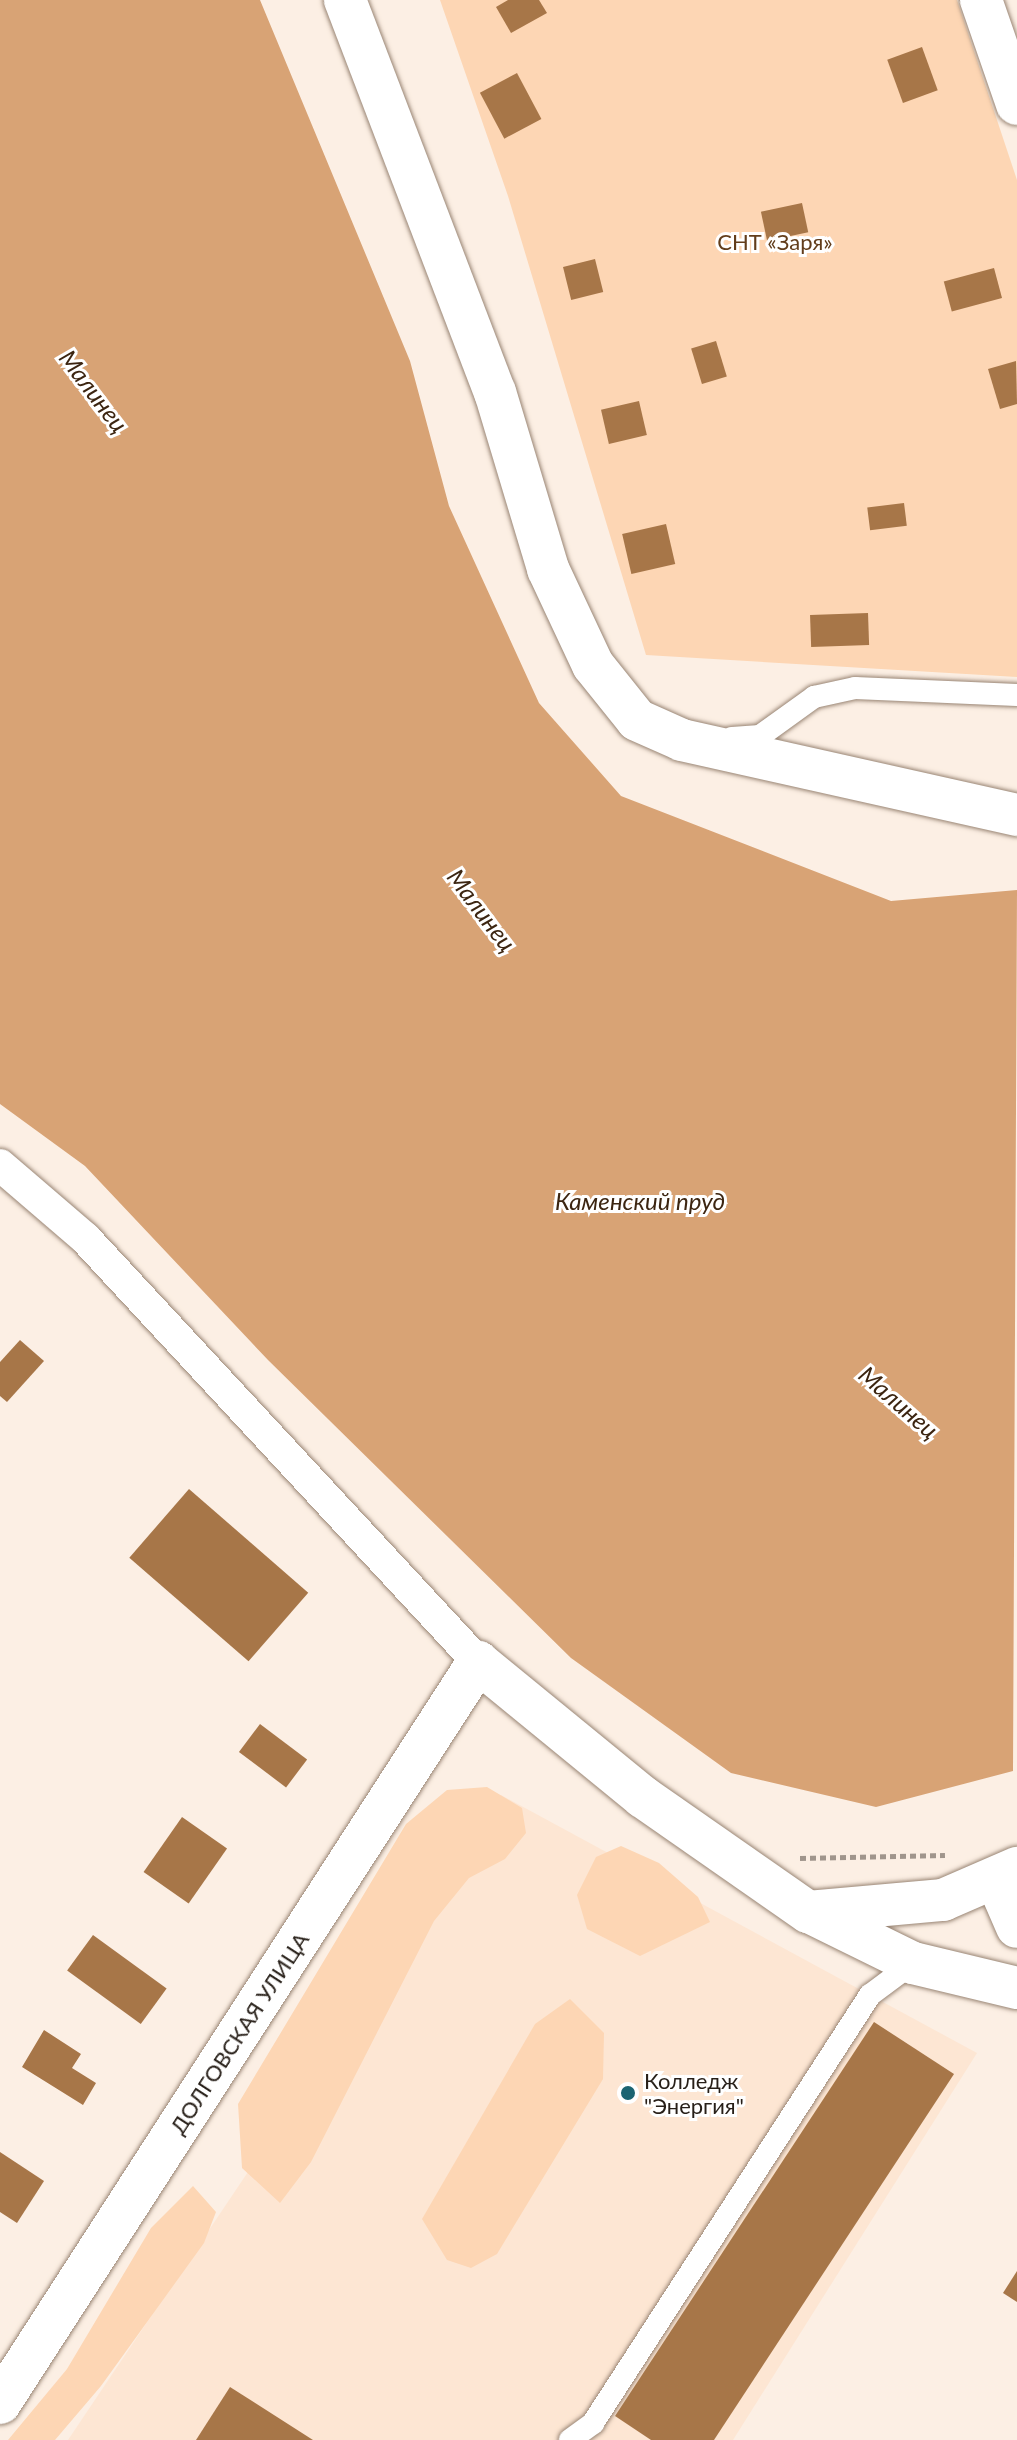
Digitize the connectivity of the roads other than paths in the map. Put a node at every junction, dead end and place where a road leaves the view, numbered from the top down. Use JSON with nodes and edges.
{"nodes":[{"id":1,"x":345,"y":0,"type":"edge"},
{"id":2,"x":981,"y":0,"type":"edge"},
{"id":3,"x":1017,"y":104,"type":"edge"},
{"id":4,"x":1017,"y":695,"type":"edge"},
{"id":5,"x":682,"y":740,"type":"junction"},
{"id":6,"x":1017,"y":815,"type":"edge"},
{"id":7,"x":0,"y":1165,"type":"edge"},
{"id":8,"x":478,"y":1662,"type":"junction"},
{"id":9,"x":1007,"y":1874,"type":"edge"},
{"id":10,"x":808,"y":1912,"type":"junction"},
{"id":11,"x":1017,"y":1927,"type":"edge"},
{"id":12,"x":913,"y":1963,"type":"junction"},
{"id":13,"x":1017,"y":1988,"type":"edge"},
{"id":14,"x":0,"y":2403,"type":"edge"},
{"id":15,"x":570,"y":2440,"type":"edge"}],
"edges":[{"from":1,"to":5,"type":"street"},
{"from":2,"to":3,"type":"street"},
{"from":4,"to":5,"type":"lane"},
{"from":5,"to":6,"type":"street"},
{"from":7,"to":8,"type":"street"},
{"from":8,"to":10,"type":"street"},
{"from":8,"to":14,"type":"street","name":"ДОЛГОВСКАЯ УЛИЦА"},
{"from":9,"to":10,"type":"street"},
{"from":9,"to":11,"type":"street"},
{"from":10,"to":12,"type":"street"},
{"from":12,"to":13,"type":"street"},
{"from":12,"to":15,"type":"lane"}]}
